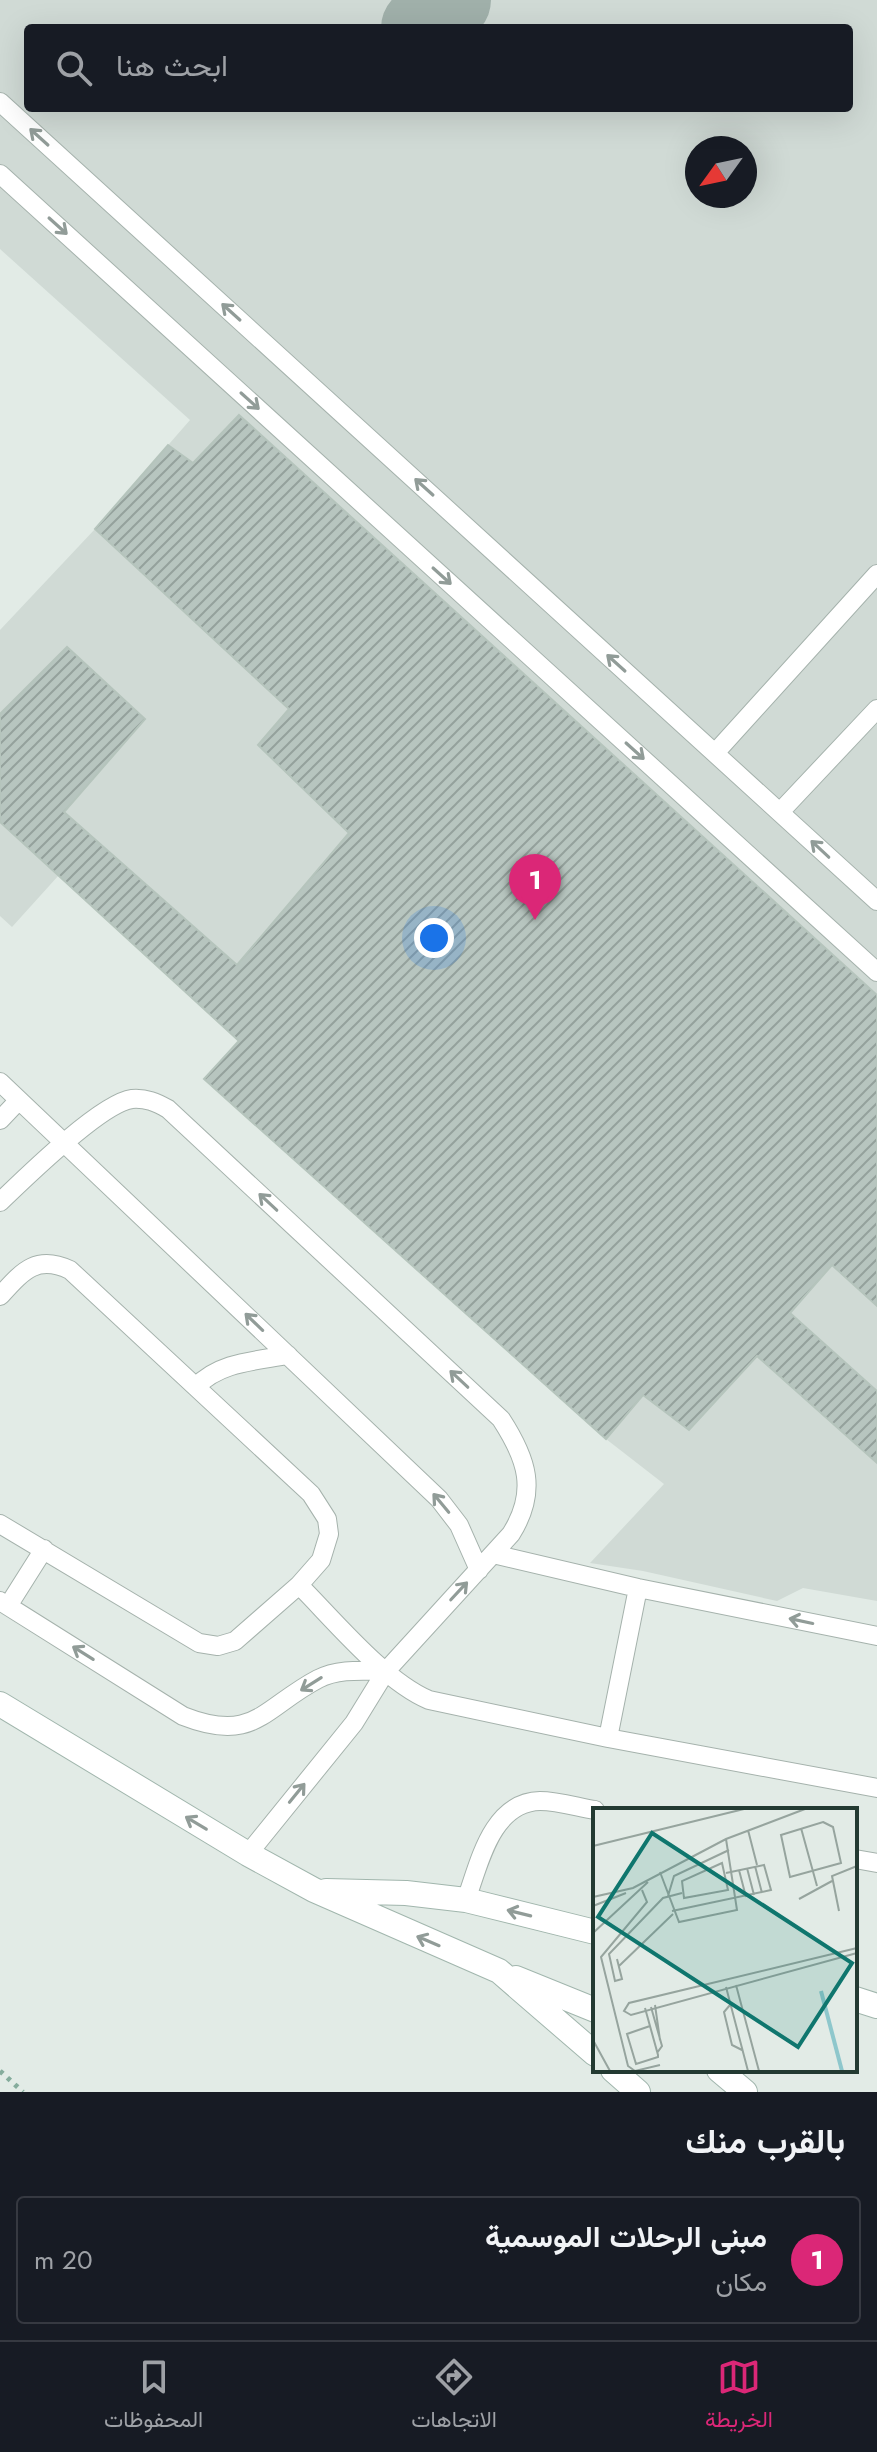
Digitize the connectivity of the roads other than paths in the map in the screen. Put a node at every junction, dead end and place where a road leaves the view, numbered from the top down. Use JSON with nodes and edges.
{"nodes":[{"id":1,"x":0,"y":102,"type":"edge"},
{"id":2,"x":0,"y":174,"type":"edge"},
{"id":3,"x":877,"y":574,"type":"edge"},
{"id":4,"x":877,"y":709,"type":"edge"},
{"id":5,"x":715,"y":753,"type":"junction"},
{"id":6,"x":780,"y":812,"type":"junction"},
{"id":7,"x":877,"y":901,"type":"edge"},
{"id":8,"x":877,"y":972,"type":"edge"},
{"id":9,"x":0,"y":1082,"type":"edge"},
{"id":10,"x":19,"y":1100,"type":"junction"},
{"id":11,"x":0,"y":1120,"type":"edge"},
{"id":12,"x":64,"y":1142,"type":"junction"},
{"id":13,"x":0,"y":1202,"type":"edge"},
{"id":14,"x":0,"y":1296,"type":"edge"},
{"id":15,"x":288,"y":1355,"type":"junction"},
{"id":16,"x":196,"y":1387,"type":"junction"},
{"id":17,"x":0,"y":1524,"type":"edge"},
{"id":18,"x":44,"y":1549,"type":"junction"},
{"id":19,"x":493,"y":1554,"type":"junction"},
{"id":20,"x":479,"y":1570,"type":"junction"},
{"id":21,"x":299,"y":1585,"type":"junction"},
{"id":22,"x":638,"y":1588,"type":"junction"},
{"id":23,"x":4,"y":1603,"type":"edge"},
{"id":24,"x":877,"y":1636,"type":"edge"},
{"id":25,"x":386,"y":1671,"type":"junction"},
{"id":26,"x":0,"y":1704,"type":"edge"},
{"id":27,"x":608,"y":1738,"type":"junction"},
{"id":28,"x":877,"y":1788,"type":"edge"},
{"id":29,"x":593,"y":1810,"type":"edge"},
{"id":30,"x":248,"y":1854,"type":"junction"},
{"id":31,"x":857,"y":1859,"type":"edge"},
{"id":32,"x":877,"y":1863,"type":"edge"},
{"id":33,"x":314,"y":1890,"type":"junction"},
{"id":34,"x":466,"y":1900,"type":"junction"},
{"id":35,"x":593,"y":1932,"type":"edge"},
{"id":36,"x":499,"y":1971,"type":"junction"},
{"id":37,"x":857,"y":2000,"type":"edge"},
{"id":38,"x":877,"y":2006,"type":"edge"},
{"id":39,"x":593,"y":2009,"type":"edge"},
{"id":40,"x":593,"y":2052,"type":"edge"},
{"id":41,"x":615,"y":2072,"type":"edge"},
{"id":42,"x":721,"y":2072,"type":"edge"},
{"id":43,"x":638,"y":2092,"type":"edge"},
{"id":44,"x":745,"y":2092,"type":"edge"}],
"edges":[{"from":5,"to":1,"type":"lane","one_way":true},
{"from":2,"to":8,"type":"lane","one_way":true},
{"from":3,"to":5,"type":"lane"},
{"from":4,"to":6,"type":"lane"},
{"from":5,"to":6,"type":"lane"},
{"from":7,"to":6,"type":"lane","one_way":true},
{"from":9,"to":10,"type":"lane"},
{"from":10,"to":11,"type":"lane"},
{"from":10,"to":12,"type":"lane"},
{"from":12,"to":13,"type":"lane"},
{"from":15,"to":12,"type":"lane","one_way":true},
{"from":19,"to":12,"type":"lane","one_way":true},
{"from":14,"to":16,"type":"lane"},
{"from":15,"to":16,"type":"lane"},
{"from":20,"to":15,"type":"lane","one_way":true},
{"from":16,"to":21,"type":"lane"},
{"from":17,"to":18,"type":"lane"},
{"from":18,"to":21,"type":"lane"},
{"from":18,"to":23,"type":"lane"},
{"from":19,"to":20,"type":"lane"},
{"from":19,"to":22,"type":"lane"},
{"from":25,"to":20,"type":"lane","one_way":true},
{"from":21,"to":25,"type":"lane"},
{"from":24,"to":22,"type":"lane","one_way":true},
{"from":22,"to":27,"type":"lane"},
{"from":25,"to":23,"type":"lane","one_way":true},
{"from":25,"to":27,"type":"lane"},
{"from":30,"to":25,"type":"lane","one_way":true},
{"from":30,"to":26,"type":"main road","one_way":true},
{"from":27,"to":28,"type":"lane"},
{"from":29,"to":34,"type":"lane"},
{"from":30,"to":33,"type":"main road"},
{"from":31,"to":32,"type":"lane"},
{"from":33,"to":34,"type":"main road"},
{"from":36,"to":33,"type":"main road","one_way":true},
{"from":35,"to":34,"type":"main road","one_way":true},
{"from":36,"to":39,"type":"main road"},
{"from":36,"to":40,"type":"main road"},
{"from":37,"to":38,"type":"main road"},
{"from":41,"to":43,"type":"main road"},
{"from":42,"to":44,"type":"main road"}]}
